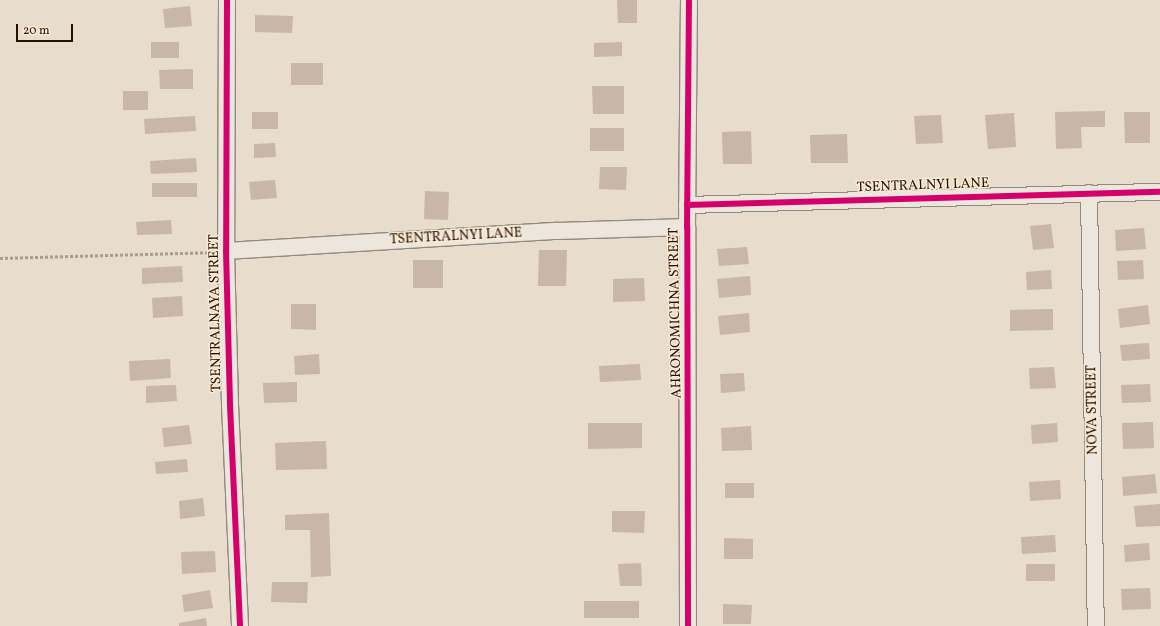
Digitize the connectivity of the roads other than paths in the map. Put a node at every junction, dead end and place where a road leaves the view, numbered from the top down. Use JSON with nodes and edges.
{"nodes":[{"id":1,"x":227,"y":0,"type":"edge"},
{"id":2,"x":689,"y":0,"type":"edge"},
{"id":3,"x":1160,"y":192,"type":"edge"},
{"id":4,"x":1089,"y":193,"type":"junction"},
{"id":5,"x":687,"y":205,"type":"junction"},
{"id":6,"x":687,"y":227,"type":"junction"},
{"id":7,"x":226,"y":251,"type":"junction"},
{"id":8,"x":240,"y":626,"type":"edge"},
{"id":9,"x":688,"y":626,"type":"edge"},
{"id":10,"x":1096,"y":626,"type":"edge"}],
"edges":[{"from":1,"to":7,"type":"street","name":"TSENTRALNAYA STREET"},
{"from":2,"to":5,"type":"street","name":"AHRONOMICHNA STREET"},
{"from":3,"to":4,"type":"street","name":"TSENTRALNYI LANE"},
{"from":4,"to":5,"type":"street","name":"TSENTRALNYI LANE"},
{"from":4,"to":10,"type":"street","name":"NOVA STREET"},
{"from":5,"to":6,"type":"street","name":"AHRONOMICHNA STREET"},
{"from":6,"to":7,"type":"street","name":"TSENTRALNYI LANE"},
{"from":6,"to":9,"type":"street","name":"AHRONOMICHNA STREET"},
{"from":7,"to":8,"type":"street","name":"TSENTRALNAYA STREET"}]}
